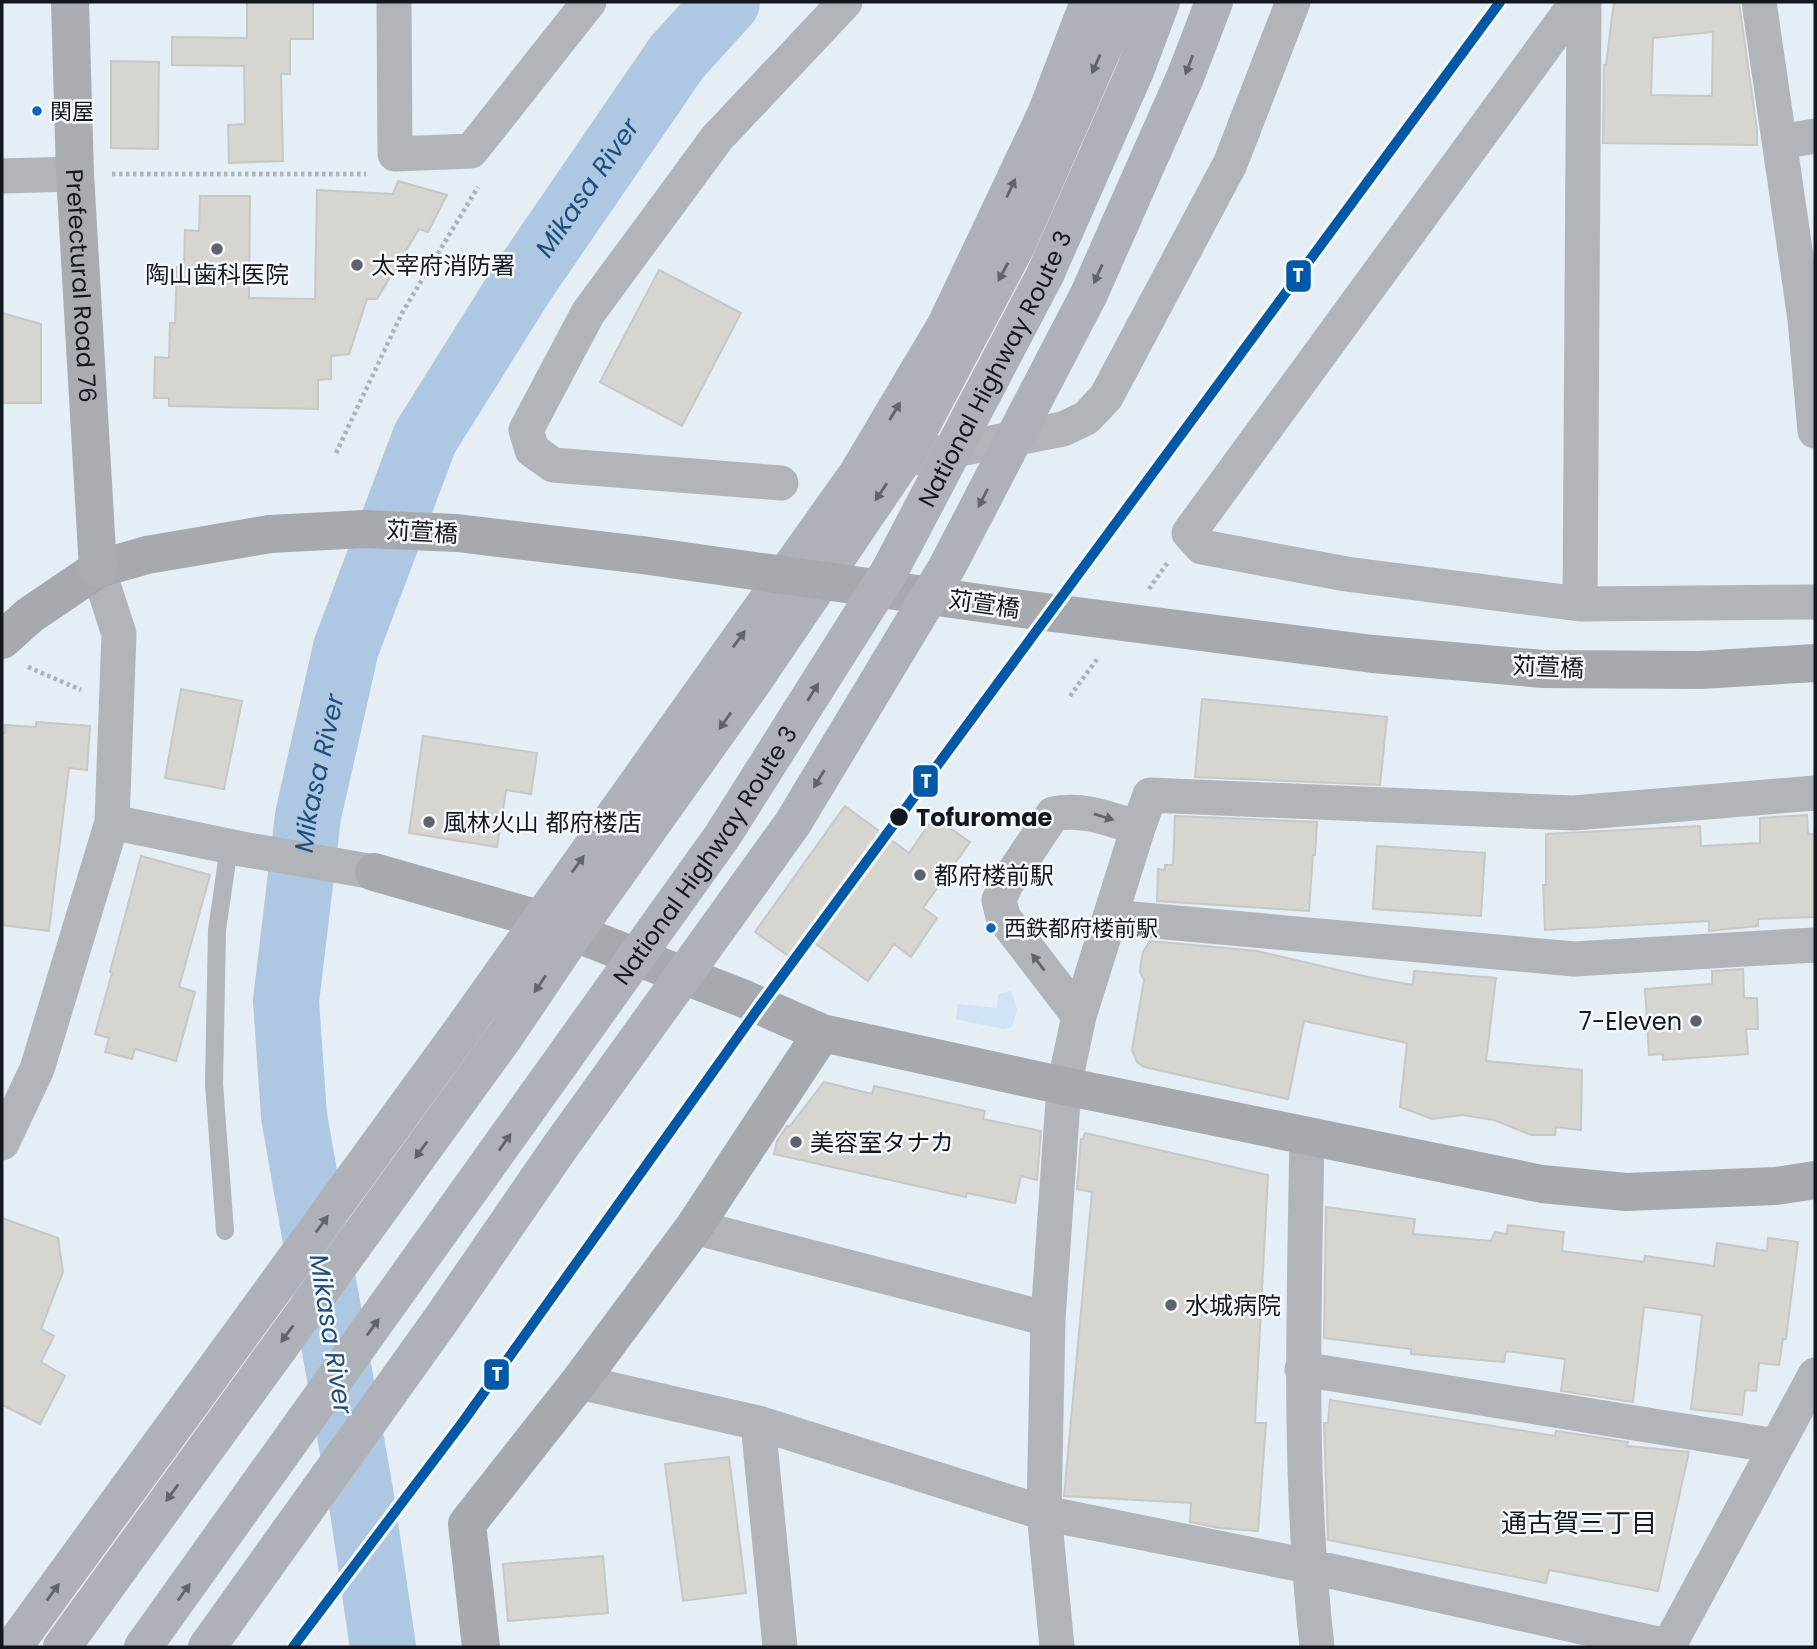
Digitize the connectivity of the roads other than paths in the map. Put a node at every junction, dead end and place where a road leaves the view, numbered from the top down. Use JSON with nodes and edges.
{"nodes":[{"id":1,"x":70,"y":2,"type":"edge"},
{"id":2,"x":394,"y":2,"type":"edge"},
{"id":3,"x":589,"y":2,"type":"edge"},
{"id":4,"x":845,"y":2,"type":"edge"},
{"id":5,"x":1089,"y":2,"type":"edge"},
{"id":6,"x":1123,"y":2,"type":"edge"},
{"id":7,"x":1161,"y":2,"type":"edge"},
{"id":8,"x":1214,"y":2,"type":"edge"},
{"id":9,"x":1293,"y":2,"type":"edge"},
{"id":10,"x":1577,"y":2,"type":"edge"},
{"id":11,"x":1584,"y":2,"type":"edge"},
{"id":12,"x":1759,"y":2,"type":"edge"},
{"id":13,"x":1815,"y":136,"type":"edge"},
{"id":14,"x":1781,"y":142,"type":"junction"},
{"id":15,"x":75,"y":174,"type":"junction"},
{"id":16,"x":2,"y":176,"type":"edge"},
{"id":17,"x":1815,"y":431,"type":"edge"},
{"id":18,"x":903,"y":460,"type":"junction"},
{"id":19,"x":781,"y":483,"type":"dead end"},
{"id":20,"x":98,"y":569,"type":"junction"},
{"id":21,"x":1815,"y":602,"type":"edge"},
{"id":22,"x":1580,"y":604,"type":"junction"},
{"id":23,"x":2,"y":640,"type":"edge"},
{"id":24,"x":1815,"y":663,"type":"edge"},
{"id":25,"x":1815,"y":793,"type":"edge"},
{"id":26,"x":112,"y":822,"type":"junction"},
{"id":27,"x":1138,"y":828,"type":"junction"},
{"id":28,"x":235,"y":848,"type":"junction"},
{"id":29,"x":373,"y":872,"type":"joint"},
{"id":30,"x":1110,"y":917,"type":"junction"},
{"id":31,"x":539,"y":919,"type":"junction"},
{"id":32,"x":575,"y":932,"type":"junction"},
{"id":33,"x":1815,"y":945,"type":"edge"},
{"id":34,"x":1079,"y":1016,"type":"junction"},
{"id":35,"x":822,"y":1033,"type":"junction"},
{"id":36,"x":1064,"y":1086,"type":"junction"},
{"id":37,"x":1307,"y":1137,"type":"junction"},
{"id":38,"x":2,"y":1143,"type":"edge"},
{"id":39,"x":1815,"y":1180,"type":"edge"},
{"id":40,"x":694,"y":1227,"type":"junction"},
{"id":41,"x":225,"y":1231,"type":"dead end"},
{"id":42,"x":1048,"y":1319,"type":"junction"},
{"id":43,"x":1303,"y":1369,"type":"junction"},
{"id":44,"x":1815,"y":1375,"type":"edge"},
{"id":45,"x":579,"y":1382,"type":"junction"},
{"id":46,"x":758,"y":1423,"type":"junction"},
{"id":47,"x":196,"y":1428,"type":"junction"},
{"id":48,"x":1776,"y":1446,"type":"junction"},
{"id":49,"x":1044,"y":1513,"type":"junction"},
{"id":50,"x":1308,"y":1566,"type":"junction"},
{"id":51,"x":13,"y":1647,"type":"edge"},
{"id":52,"x":61,"y":1647,"type":"edge"},
{"id":53,"x":143,"y":1647,"type":"edge"},
{"id":54,"x":207,"y":1647,"type":"edge"},
{"id":55,"x":481,"y":1647,"type":"edge"},
{"id":56,"x":780,"y":1647,"type":"edge"},
{"id":57,"x":1057,"y":1647,"type":"edge"},
{"id":58,"x":1317,"y":1647,"type":"edge"},
{"id":59,"x":1670,"y":1647,"type":"edge"}],
"edges":[{"from":1,"to":15,"type":"main road","name":"Prefectural Road 76"},
{"from":2,"to":3,"type":"street"},
{"from":4,"to":19,"type":"street"},
{"from":31,"to":5,"type":"highway","one_way":true},
{"from":6,"to":18,"type":"highway","one_way":true},
{"from":53,"to":7,"type":"highway","name":"National Highway Route 3","one_way":true,"bridge":true},
{"from":8,"to":54,"type":"highway","name":"National Highway Route 3","one_way":true,"bridge":true},
{"from":9,"to":18,"type":"street"},
{"from":10,"to":22,"type":"street"},
{"from":11,"to":22,"type":"street"},
{"from":12,"to":14,"type":"street"},
{"from":13,"to":14,"type":"street"},
{"from":14,"to":17,"type":"street"},
{"from":15,"to":16,"type":"street"},
{"from":15,"to":20,"type":"main road","name":"Prefectural Road 76"},
{"from":18,"to":32,"type":"highway","one_way":true},
{"from":20,"to":23,"type":"street","name":"苅萱橋"},
{"from":20,"to":24,"type":"street","name":"苅萱橋","bridge":true},
{"from":20,"to":26,"type":"street"},
{"from":21,"to":22,"type":"street"},
{"from":25,"to":27,"type":"street"},
{"from":26,"to":28,"type":"street"},
{"from":26,"to":38,"type":"street"},
{"from":27,"to":30,"type":"street"},
{"from":34,"to":27,"type":"street","one_way":true},
{"from":28,"to":29,"type":"street"},
{"from":28,"to":41,"type":"lane"},
{"from":29,"to":31,"type":"street"},
{"from":30,"to":33,"type":"street"},
{"from":30,"to":34,"type":"street"},
{"from":31,"to":32,"type":"street"},
{"from":47,"to":31,"type":"highway","one_way":true},
{"from":32,"to":35,"type":"street"},
{"from":32,"to":47,"type":"highway","one_way":true},
{"from":34,"to":36,"type":"street"},
{"from":35,"to":36,"type":"street"},
{"from":35,"to":40,"type":"street"},
{"from":36,"to":37,"type":"street"},
{"from":36,"to":42,"type":"street"},
{"from":37,"to":39,"type":"street"},
{"from":37,"to":43,"type":"street"},
{"from":40,"to":42,"type":"street"},
{"from":40,"to":45,"type":"street"},
{"from":42,"to":49,"type":"street"},
{"from":43,"to":48,"type":"street"},
{"from":43,"to":50,"type":"street"},
{"from":44,"to":48,"type":"street"},
{"from":45,"to":46,"type":"street"},
{"from":45,"to":55,"type":"street"},
{"from":46,"to":49,"type":"street"},
{"from":46,"to":56,"type":"street"},
{"from":51,"to":47,"type":"highway","one_way":true},
{"from":47,"to":52,"type":"highway","one_way":true},
{"from":48,"to":59,"type":"street"},
{"from":49,"to":50,"type":"street"},
{"from":49,"to":57,"type":"street"},
{"from":50,"to":58,"type":"street"},
{"from":50,"to":59,"type":"street"}]}
